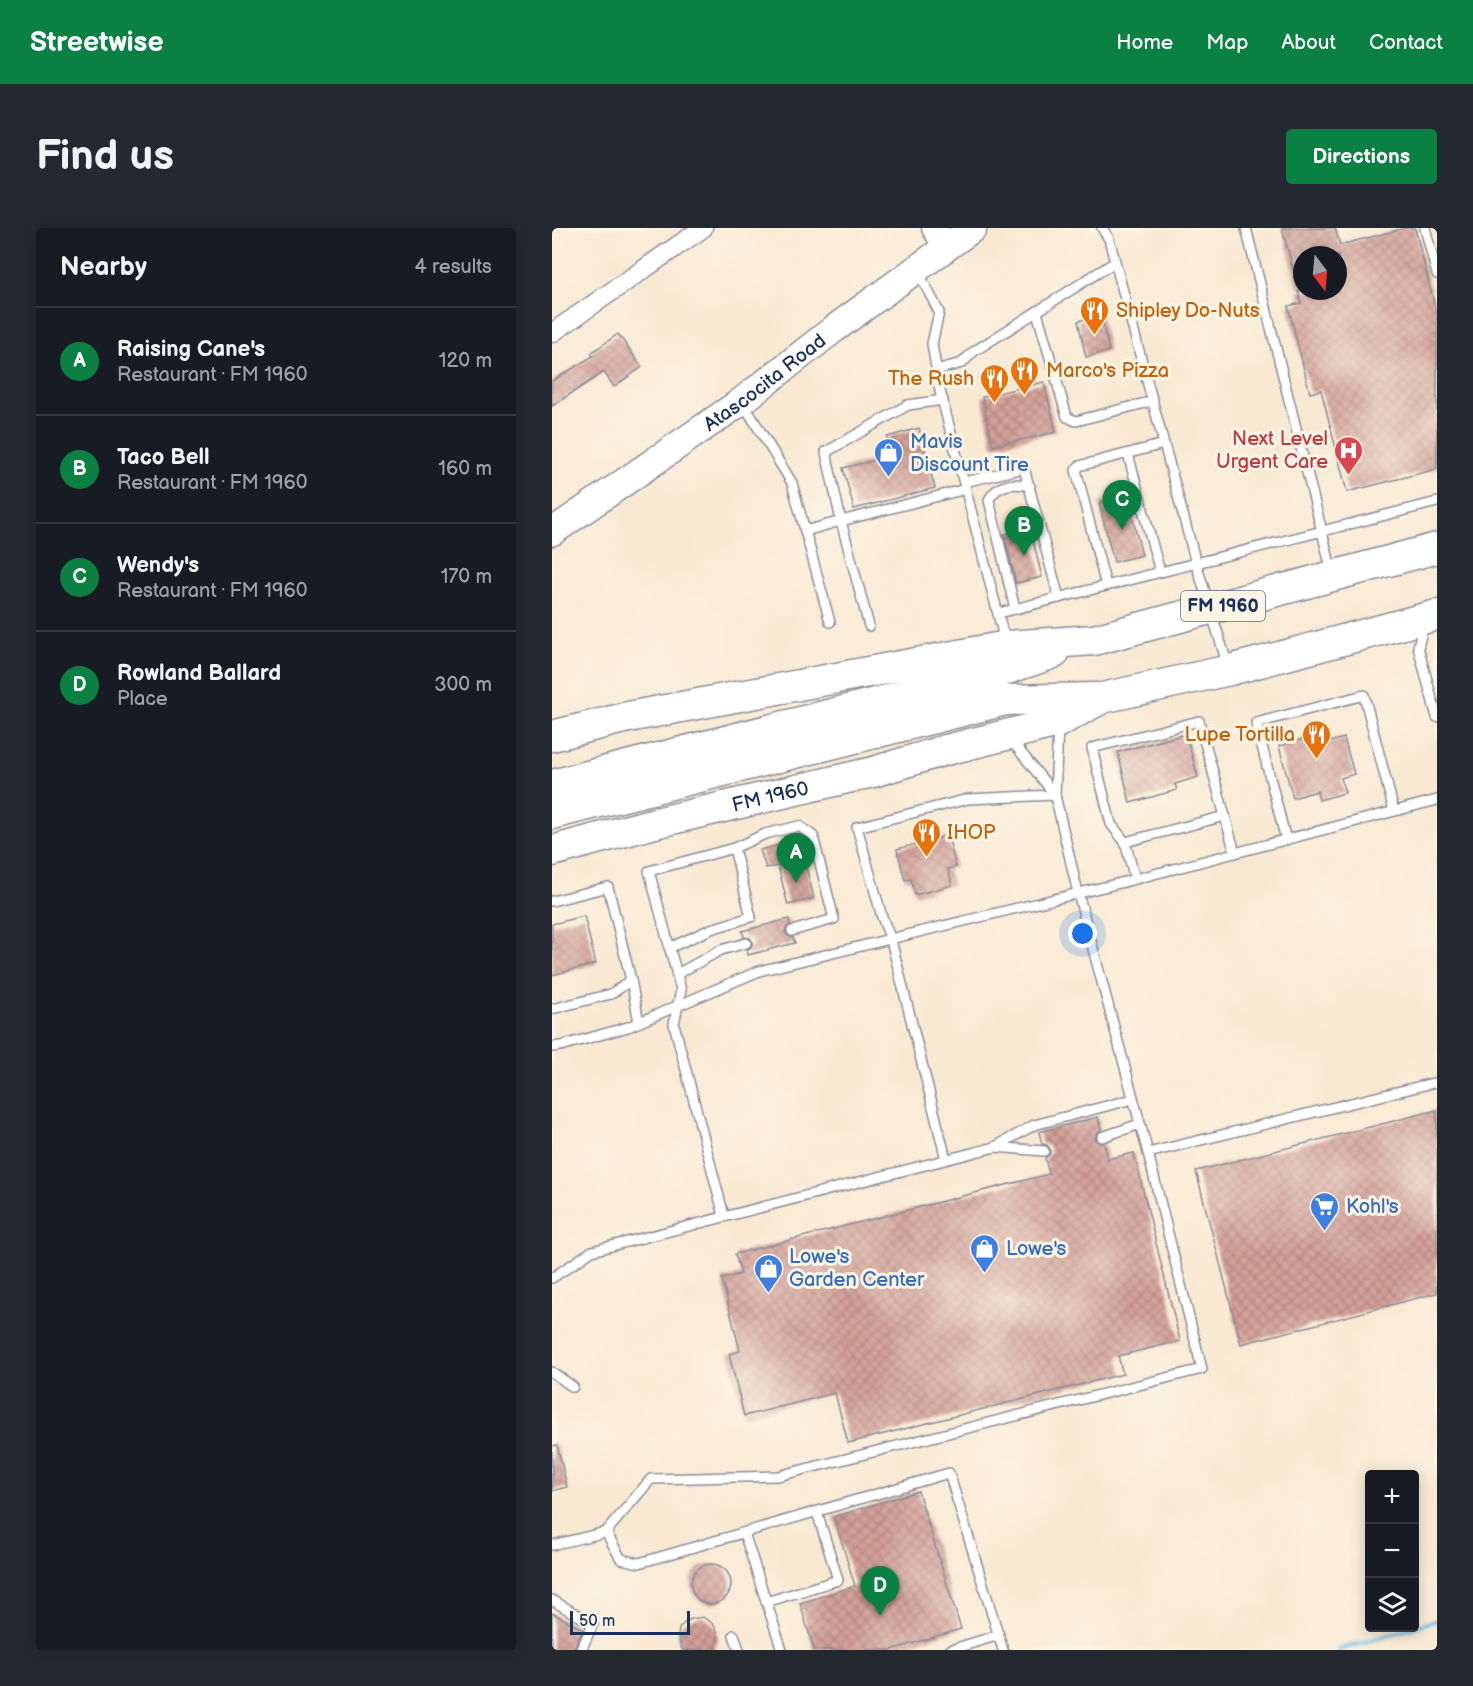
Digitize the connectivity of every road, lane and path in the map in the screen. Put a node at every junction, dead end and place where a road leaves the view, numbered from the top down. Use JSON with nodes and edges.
{"nodes":[{"id":1,"x":703,"y":228,"type":"edge"},
{"id":2,"x":973,"y":228,"type":"edge"},
{"id":3,"x":1102,"y":228,"type":"edge"},
{"id":4,"x":1246,"y":228,"type":"edge"},
{"id":5,"x":1425,"y":228,"type":"edge"},
{"id":6,"x":940,"y":238,"type":"edge"},
{"id":7,"x":1115,"y":261,"type":"junction"},
{"id":8,"x":917,"y":268,"type":"junction"},
{"id":9,"x":1437,"y":274,"type":"edge"},
{"id":10,"x":1037,"y":312,"type":"junction"},
{"id":11,"x":552,"y":333,"type":"edge"},
{"id":12,"x":936,"y":370,"type":"junction"},
{"id":13,"x":943,"y":400,"type":"junction"},
{"id":14,"x":742,"y":401,"type":"junction"},
{"id":15,"x":1153,"y":401,"type":"junction"},
{"id":16,"x":1164,"y":444,"type":"junction"},
{"id":17,"x":1128,"y":454,"type":"junction"},
{"id":18,"x":965,"y":485,"type":"junction"},
{"id":19,"x":1030,"y":486,"type":"junction"},
{"id":20,"x":1437,"y":502,"type":"edge"},
{"id":21,"x":841,"y":521,"type":"junction"},
{"id":22,"x":805,"y":531,"type":"junction"},
{"id":23,"x":1321,"y":531,"type":"junction"},
{"id":24,"x":552,"y":532,"type":"edge"},
{"id":25,"x":1437,"y":548,"type":"edge"},
{"id":26,"x":1196,"y":563,"type":"junction"},
{"id":27,"x":1160,"y":572,"type":"junction"},
{"id":28,"x":1333,"y":576,"type":"junction"},
{"id":29,"x":1106,"y":586,"type":"junction"},
{"id":30,"x":1059,"y":598,"type":"junction"},
{"id":31,"x":1015,"y":609,"type":"junction"},
{"id":32,"x":1210,"y":610,"type":"junction"},
{"id":33,"x":999,"y":613,"type":"junction"},
{"id":34,"x":830,"y":622,"type":"dead end"},
{"id":35,"x":869,"y":626,"type":"dead end"},
{"id":36,"x":1413,"y":626,"type":"edge"},
{"id":37,"x":1094,"y":640,"type":"junction"},
{"id":38,"x":1006,"y":646,"type":"junction"},
{"id":39,"x":1418,"y":647,"type":"junction"},
{"id":40,"x":1230,"y":670,"type":"junction"},
{"id":41,"x":1432,"y":680,"type":"edge"},
{"id":42,"x":1102,"y":698,"type":"junction"},
{"id":43,"x":1437,"y":717,"type":"edge"},
{"id":44,"x":1058,"y":722,"type":"junction"},
{"id":45,"x":1008,"y":735,"type":"junction"},
{"id":46,"x":552,"y":736,"type":"edge"},
{"id":47,"x":552,"y":785,"type":"edge"},
{"id":48,"x":1055,"y":795,"type":"junction"},
{"id":49,"x":1437,"y":800,"type":"edge"},
{"id":50,"x":1394,"y":811,"type":"junction"},
{"id":51,"x":552,"y":814,"type":"edge"},
{"id":52,"x":1225,"y":816,"type":"junction"},
{"id":53,"x":1286,"y":840,"type":"junction"},
{"id":54,"x":1125,"y":842,"type":"junction"},
{"id":55,"x":734,"y":848,"type":"junction"},
{"id":56,"x":552,"y":851,"type":"edge"},
{"id":57,"x":1235,"y":853,"type":"junction"},
{"id":58,"x":1135,"y":879,"type":"junction"},
{"id":59,"x":1078,"y":893,"type":"junction"},
{"id":60,"x":552,"y":902,"type":"edge"},
{"id":61,"x":792,"y":931,"type":"dead end"},
{"id":62,"x":891,"y":940,"type":"junction"},
{"id":63,"x":746,"y":943,"type":"dead end"},
{"id":64,"x":669,"y":948,"type":"junction"},
{"id":65,"x":677,"y":974,"type":"junction"},
{"id":66,"x":631,"y":980,"type":"junction"},
{"id":67,"x":677,"y":1007,"type":"junction"},
{"id":68,"x":552,"y":1009,"type":"edge"},
{"id":69,"x":639,"y":1022,"type":"junction"},
{"id":70,"x":552,"y":1047,"type":"edge"},
{"id":71,"x":1437,"y":1082,"type":"edge"},
{"id":72,"x":1133,"y":1099,"type":"junction"},
{"id":73,"x":1140,"y":1124,"type":"junction"},
{"id":74,"x":1102,"y":1137,"type":"dead end"},
{"id":75,"x":995,"y":1147,"type":"junction"},
{"id":76,"x":1044,"y":1151,"type":"dead end"},
{"id":77,"x":1148,"y":1153,"type":"junction"},
{"id":78,"x":946,"y":1159,"type":"junction"},
{"id":79,"x":724,"y":1216,"type":"junction"},
{"id":80,"x":552,"y":1278,"type":"edge"},
{"id":81,"x":552,"y":1372,"type":"edge"},
{"id":82,"x":573,"y":1387,"type":"dead end"},
{"id":83,"x":816,"y":1512,"type":"junction"},
{"id":84,"x":606,"y":1532,"type":"junction"},
{"id":85,"x":744,"y":1533,"type":"junction"},
{"id":86,"x":552,"y":1545,"type":"edge"},
{"id":87,"x":552,"y":1600,"type":"edge"},
{"id":88,"x":766,"y":1602,"type":"junction"},
{"id":89,"x":734,"y":1635,"type":"dead end"},
{"id":90,"x":999,"y":1635,"type":"junction"},
{"id":91,"x":581,"y":1650,"type":"edge"},
{"id":92,"x":739,"y":1650,"type":"edge"},
{"id":93,"x":782,"y":1650,"type":"edge"},
{"id":94,"x":950,"y":1650,"type":"edge"},
{"id":95,"x":1003,"y":1650,"type":"edge"}],
"edges":[{"from":1,"to":11,"type":"street"},
{"from":2,"to":6,"type":"main road","name":"Atascocita Road"},
{"from":3,"to":7,"type":"lane"},
{"from":4,"to":23,"type":"lane"},
{"from":5,"to":9,"type":"lane"},
{"from":6,"to":8,"type":"main road","name":"Atascocita Road"},
{"from":7,"to":10,"type":"lane"},
{"from":7,"to":15,"type":"lane"},
{"from":8,"to":12,"type":"lane"},
{"from":8,"to":14,"type":"main road","name":"Atascocita Road"},
{"from":10,"to":12,"type":"lane"},
{"from":10,"to":15,"type":"lane"},
{"from":12,"to":13,"type":"lane"},
{"from":13,"to":18,"type":"lane"},
{"from":13,"to":21,"type":"lane"},
{"from":14,"to":22,"type":"lane"},
{"from":14,"to":24,"type":"main road","name":"Atascocita Road"},
{"from":15,"to":16,"type":"lane"},
{"from":16,"to":17,"type":"lane"},
{"from":16,"to":26,"type":"lane"},
{"from":17,"to":27,"type":"lane"},
{"from":17,"to":29,"type":"lane"},
{"from":18,"to":19,"type":"lane"},
{"from":18,"to":21,"type":"lane"},
{"from":18,"to":33,"type":"lane"},
{"from":19,"to":30,"type":"lane"},
{"from":19,"to":31,"type":"lane"},
{"from":20,"to":23,"type":"lane"},
{"from":21,"to":22,"type":"lane"},
{"from":21,"to":35,"type":"lane"},
{"from":22,"to":34,"type":"lane"},
{"from":23,"to":26,"type":"lane"},
{"from":23,"to":28,"type":"lane"},
{"from":25,"to":28,"type":"main road","name":"FM 1960","number":"FM 1960"},
{"from":26,"to":27,"type":"lane"},
{"from":26,"to":32,"type":"lane"},
{"from":27,"to":29,"type":"lane"},
{"from":28,"to":32,"type":"main road","name":"FM 1960","number":"FM 1960"},
{"from":29,"to":30,"type":"lane"},
{"from":30,"to":31,"type":"lane"},
{"from":31,"to":33,"type":"lane"},
{"from":32,"to":37,"type":"main road","name":"FM 1960","number":"FM 1960"},
{"from":32,"to":40,"type":"lane"},
{"from":33,"to":38,"type":"lane"},
{"from":36,"to":39,"type":"lane"},
{"from":36,"to":39,"type":"lane"},
{"from":36,"to":40,"type":"main road","name":"FM 1960","number":"FM 1960"},
{"from":37,"to":38,"type":"main road","name":"FM 1960","number":"FM 1960"},
{"from":37,"to":47,"type":"main road"},
{"from":38,"to":46,"type":"main road","name":"FM 1960","number":"FM 1960"},
{"from":39,"to":41,"type":"lane"},
{"from":40,"to":42,"type":"main road","name":"FM 1960","number":"FM 1960"},
{"from":41,"to":43,"type":"lane"},
{"from":42,"to":44,"type":"main road","name":"FM 1960","number":"FM 1960"},
{"from":42,"to":51,"type":"main road"},
{"from":44,"to":45,"type":"main road","name":"FM 1960","number":"FM 1960"},
{"from":44,"to":48,"type":"lane"},
{"from":45,"to":48,"type":"lane"},
{"from":45,"to":56,"type":"main road","name":"FM 1960","number":"FM 1960"},
{"from":48,"to":59,"type":"lane"},
{"from":48,"to":62,"type":"lane"},
{"from":49,"to":50,"type":"lane"},
{"from":50,"to":53,"type":"lane"},
{"from":50,"to":53,"type":"lane"},
{"from":52,"to":54,"type":"lane"},
{"from":52,"to":54,"type":"lane"},
{"from":52,"to":57,"type":"lane"},
{"from":53,"to":57,"type":"lane"},
{"from":54,"to":58,"type":"lane"},
{"from":55,"to":61,"type":"lane"},
{"from":55,"to":64,"type":"lane"},
{"from":55,"to":64,"type":"lane"},
{"from":57,"to":58,"type":"lane"},
{"from":58,"to":59,"type":"lane"},
{"from":59,"to":62,"type":"lane"},
{"from":59,"to":72,"type":"lane"},
{"from":60,"to":66,"type":"lane"},
{"from":62,"to":67,"type":"lane"},
{"from":62,"to":78,"type":"lane"},
{"from":63,"to":65,"type":"lane"},
{"from":64,"to":65,"type":"lane"},
{"from":65,"to":67,"type":"lane"},
{"from":66,"to":68,"type":"lane"},
{"from":66,"to":69,"type":"lane"},
{"from":67,"to":69,"type":"lane"},
{"from":67,"to":79,"type":"lane"},
{"from":69,"to":70,"type":"lane"},
{"from":71,"to":77,"type":"lane"},
{"from":72,"to":73,"type":"lane"},
{"from":72,"to":75,"type":"lane"},
{"from":73,"to":74,"type":"lane"},
{"from":73,"to":77,"type":"lane"},
{"from":75,"to":76,"type":"lane"},
{"from":75,"to":78,"type":"lane"},
{"from":77,"to":84,"type":"lane"},
{"from":78,"to":79,"type":"lane"},
{"from":79,"to":80,"type":"lane"},
{"from":81,"to":82,"type":"lane"},
{"from":83,"to":85,"type":"lane"},
{"from":83,"to":88,"type":"lane"},
{"from":83,"to":90,"type":"lane"},
{"from":84,"to":85,"type":"lane"},
{"from":84,"to":86,"type":"lane"},
{"from":85,"to":88,"type":"lane"},
{"from":87,"to":91,"type":"lane"},
{"from":88,"to":93,"type":"lane"},
{"from":89,"to":92,"type":"lane"},
{"from":90,"to":94,"type":"lane"},
{"from":90,"to":95,"type":"lane"}]}
